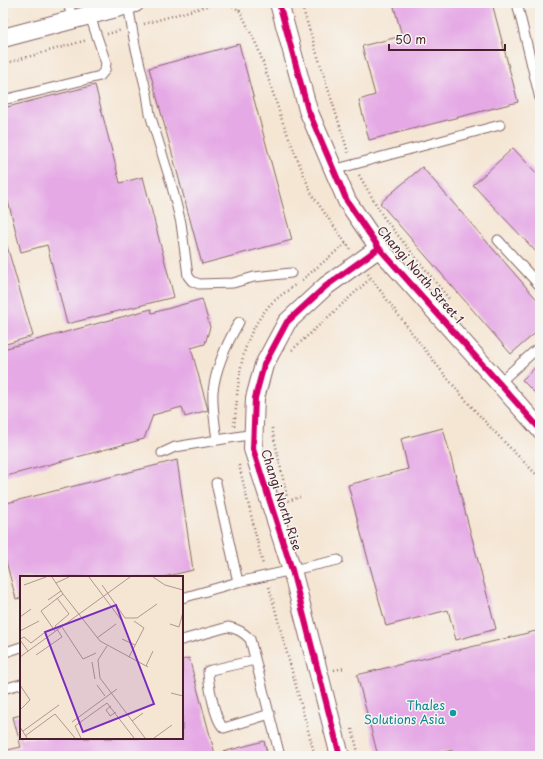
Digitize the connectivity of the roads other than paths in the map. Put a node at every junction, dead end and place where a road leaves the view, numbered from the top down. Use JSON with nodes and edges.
{"nodes":[{"id":1,"x":68,"y":3,"type":"edge"},
{"id":2,"x":279,"y":3,"type":"edge"},
{"id":3,"x":517,"y":3,"type":"edge"},
{"id":4,"x":132,"y":4,"type":"edge"},
{"id":5,"x":83,"y":13,"type":"edge"},
{"id":6,"x":3,"y":38,"type":"edge"},
{"id":7,"x":540,"y":99,"type":"edge"},
{"id":8,"x":3,"y":100,"type":"edge"},
{"id":9,"x":500,"y":125,"type":"dead end"},
{"id":10,"x":333,"y":170,"type":"junction"},
{"id":11,"x":498,"y":240,"type":"dead end"},
{"id":12,"x":379,"y":248,"type":"junction"},
{"id":13,"x":292,"y":273,"type":"dead end"},
{"id":14,"x":540,"y":286,"type":"edge"},
{"id":15,"x":239,"y":322,"type":"dead end"},
{"id":16,"x":540,"y":346,"type":"edge"},
{"id":17,"x":499,"y":383,"type":"junction"},
{"id":18,"x":540,"y":429,"type":"edge"},
{"id":19,"x":254,"y":434,"type":"junction"},
{"id":20,"x":218,"y":440,"type":"junction"},
{"id":21,"x":162,"y":453,"type":"dead end"},
{"id":22,"x":216,"y":483,"type":"dead end"},
{"id":23,"x":338,"y":560,"type":"dead end"},
{"id":24,"x":292,"y":570,"type":"junction"},
{"id":25,"x":238,"y":582,"type":"junction"},
{"id":26,"x":183,"y":598,"type":"edge"},
{"id":27,"x":183,"y":640,"type":"edge"},
{"id":28,"x":20,"y":647,"type":"edge"},
{"id":29,"x":3,"y":653,"type":"edge"},
{"id":30,"x":255,"y":660,"type":"junction"},
{"id":31,"x":20,"y":684,"type":"edge"},
{"id":32,"x":3,"y":689,"type":"edge"},
{"id":33,"x":270,"y":714,"type":"junction"},
{"id":34,"x":280,"y":756,"type":"edge"},
{"id":35,"x":340,"y":756,"type":"edge"}],
"edges":[{"from":1,"to":5,"type":"lane"},
{"from":2,"to":10,"type":"street","name":"Changi North Street 1"},
{"from":3,"to":7,"type":"lane"},
{"from":4,"to":5,"type":"street"},
{"from":4,"to":13,"type":"lane"},
{"from":5,"to":6,"type":"street"},
{"from":5,"to":8,"type":"lane"},
{"from":9,"to":10,"type":"lane"},
{"from":10,"to":12,"type":"street","name":"Changi North Street 1"},
{"from":11,"to":14,"type":"lane"},
{"from":12,"to":17,"type":"street","name":"Changi North Street 1"},
{"from":12,"to":19,"type":"street","name":"Changi North Rise"},
{"from":15,"to":20,"type":"lane"},
{"from":16,"to":17,"type":"lane"},
{"from":17,"to":18,"type":"street","name":"Changi North Street 1"},
{"from":19,"to":20,"type":"lane"},
{"from":19,"to":24,"type":"street","name":"Changi North Rise"},
{"from":20,"to":21,"type":"lane"},
{"from":22,"to":25,"type":"lane"},
{"from":23,"to":24,"type":"lane"},
{"from":24,"to":25,"type":"lane"},
{"from":24,"to":35,"type":"street","name":"Changi North Rise"},
{"from":25,"to":26,"type":"lane"},
{"from":27,"to":30,"type":"lane"},
{"from":28,"to":29,"type":"lane"},
{"from":30,"to":33,"type":"lane"},
{"from":30,"to":33,"type":"lane"},
{"from":31,"to":32,"type":"lane"},
{"from":33,"to":34,"type":"lane"}]}
